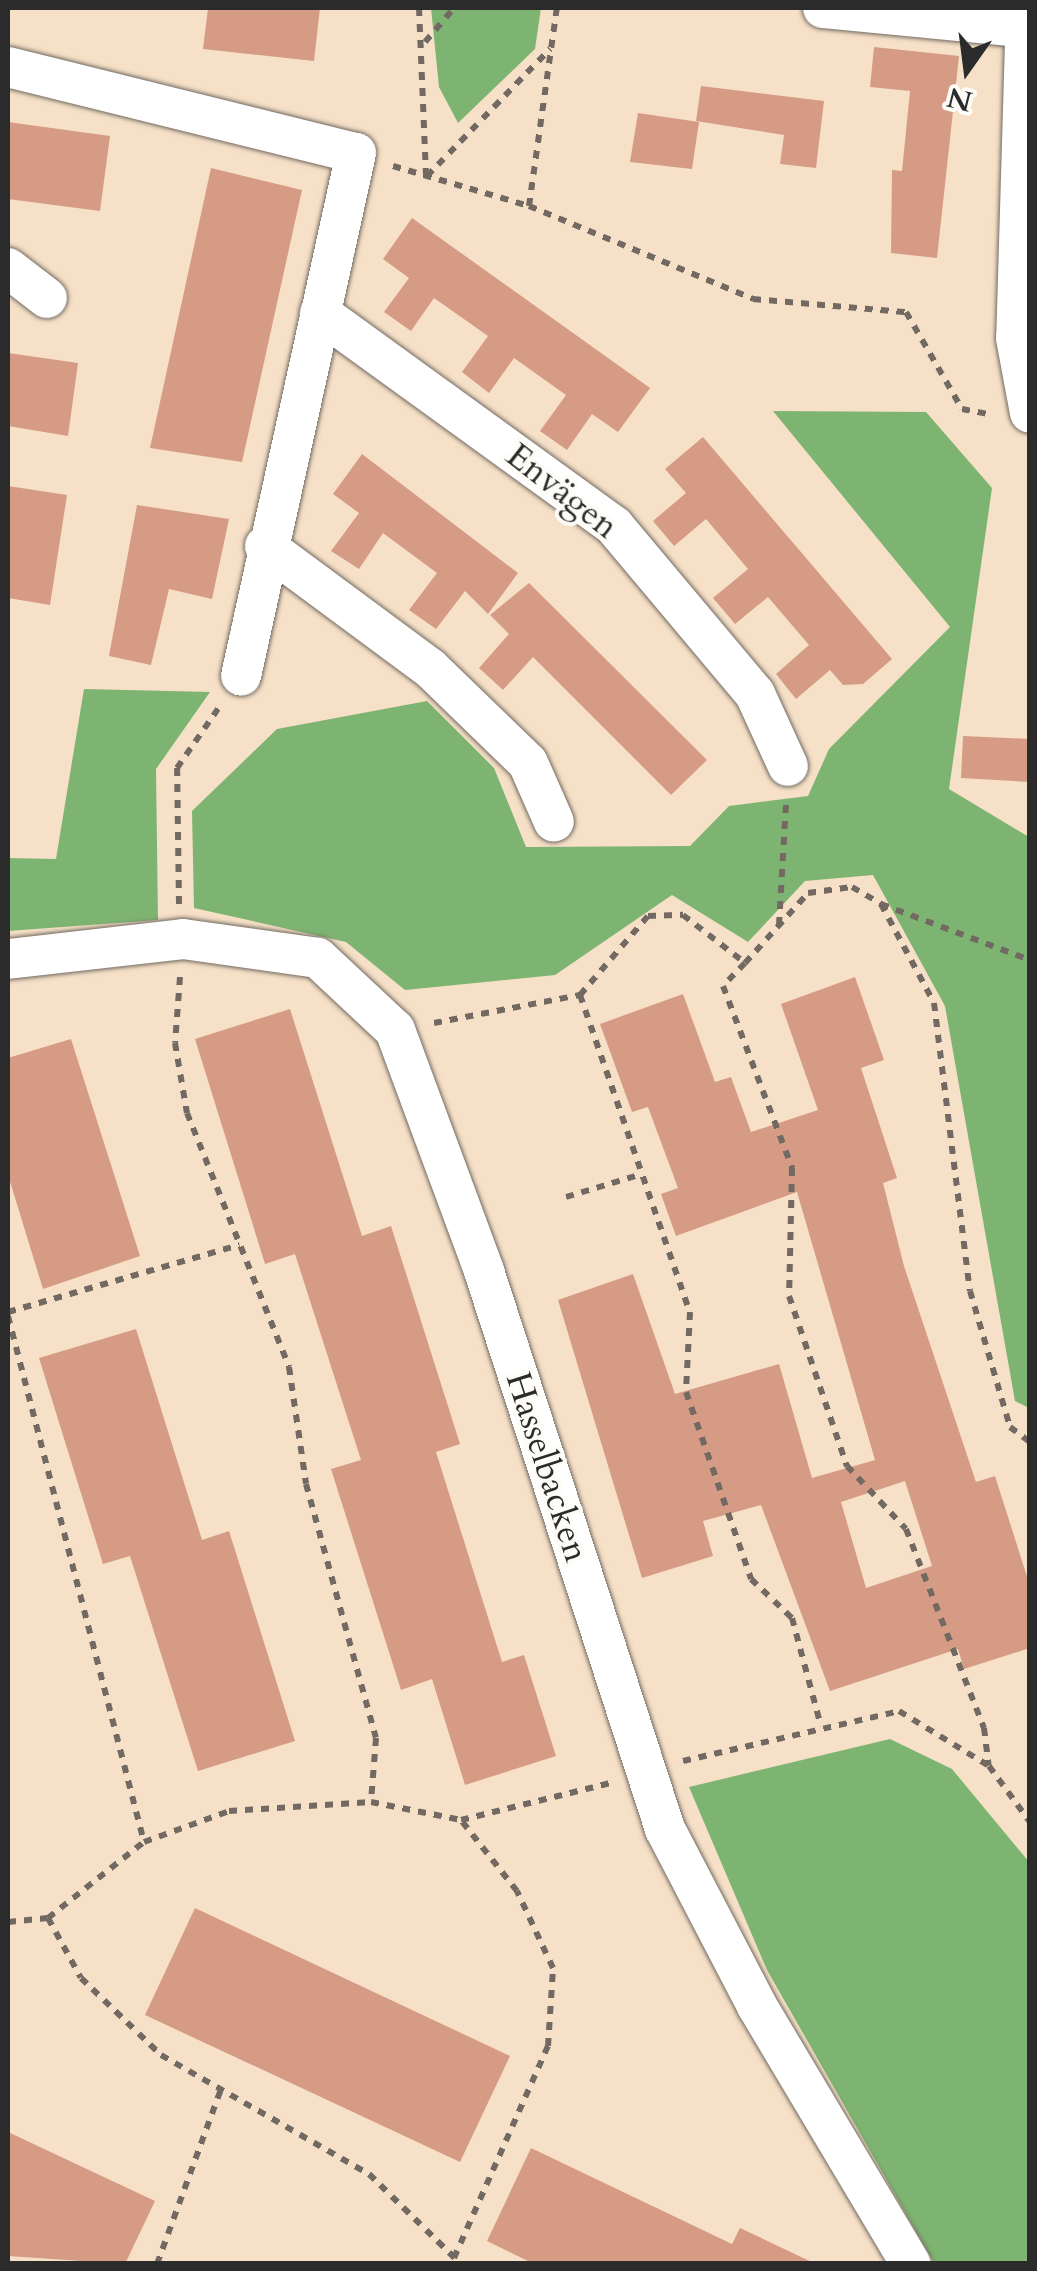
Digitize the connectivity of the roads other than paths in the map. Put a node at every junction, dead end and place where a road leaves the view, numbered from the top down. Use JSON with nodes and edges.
{"nodes":[{"id":1,"x":823,"y":8,"type":"edge"},
{"id":2,"x":1026,"y":21,"type":"edge"},
{"id":3,"x":8,"y":66,"type":"edge"},
{"id":4,"x":8,"y":268,"type":"edge"},
{"id":5,"x":47,"y":298,"type":"dead end"},
{"id":6,"x":320,"y":313,"type":"junction"},
{"id":7,"x":1029,"y":413,"type":"edge"},
{"id":8,"x":266,"y":546,"type":"junction"},
{"id":9,"x":241,"y":676,"type":"road end"},
{"id":10,"x":788,"y":766,"type":"road end"},
{"id":11,"x":554,"y":822,"type":"dead end"},
{"id":12,"x":8,"y":959,"type":"edge"},
{"id":13,"x":911,"y":2264,"type":"edge"}],
"edges":[{"from":1,"to":2,"type":"street"},
{"from":2,"to":7,"type":"street"},
{"from":3,"to":6,"type":"street"},
{"from":4,"to":5,"type":"street"},
{"from":6,"to":8,"type":"street"},
{"from":6,"to":10,"type":"street","name":"Envägen"},
{"from":8,"to":9,"type":"street"},
{"from":8,"to":11,"type":"street"},
{"from":12,"to":13,"type":"street","name":"Hasselbacken"}]}
